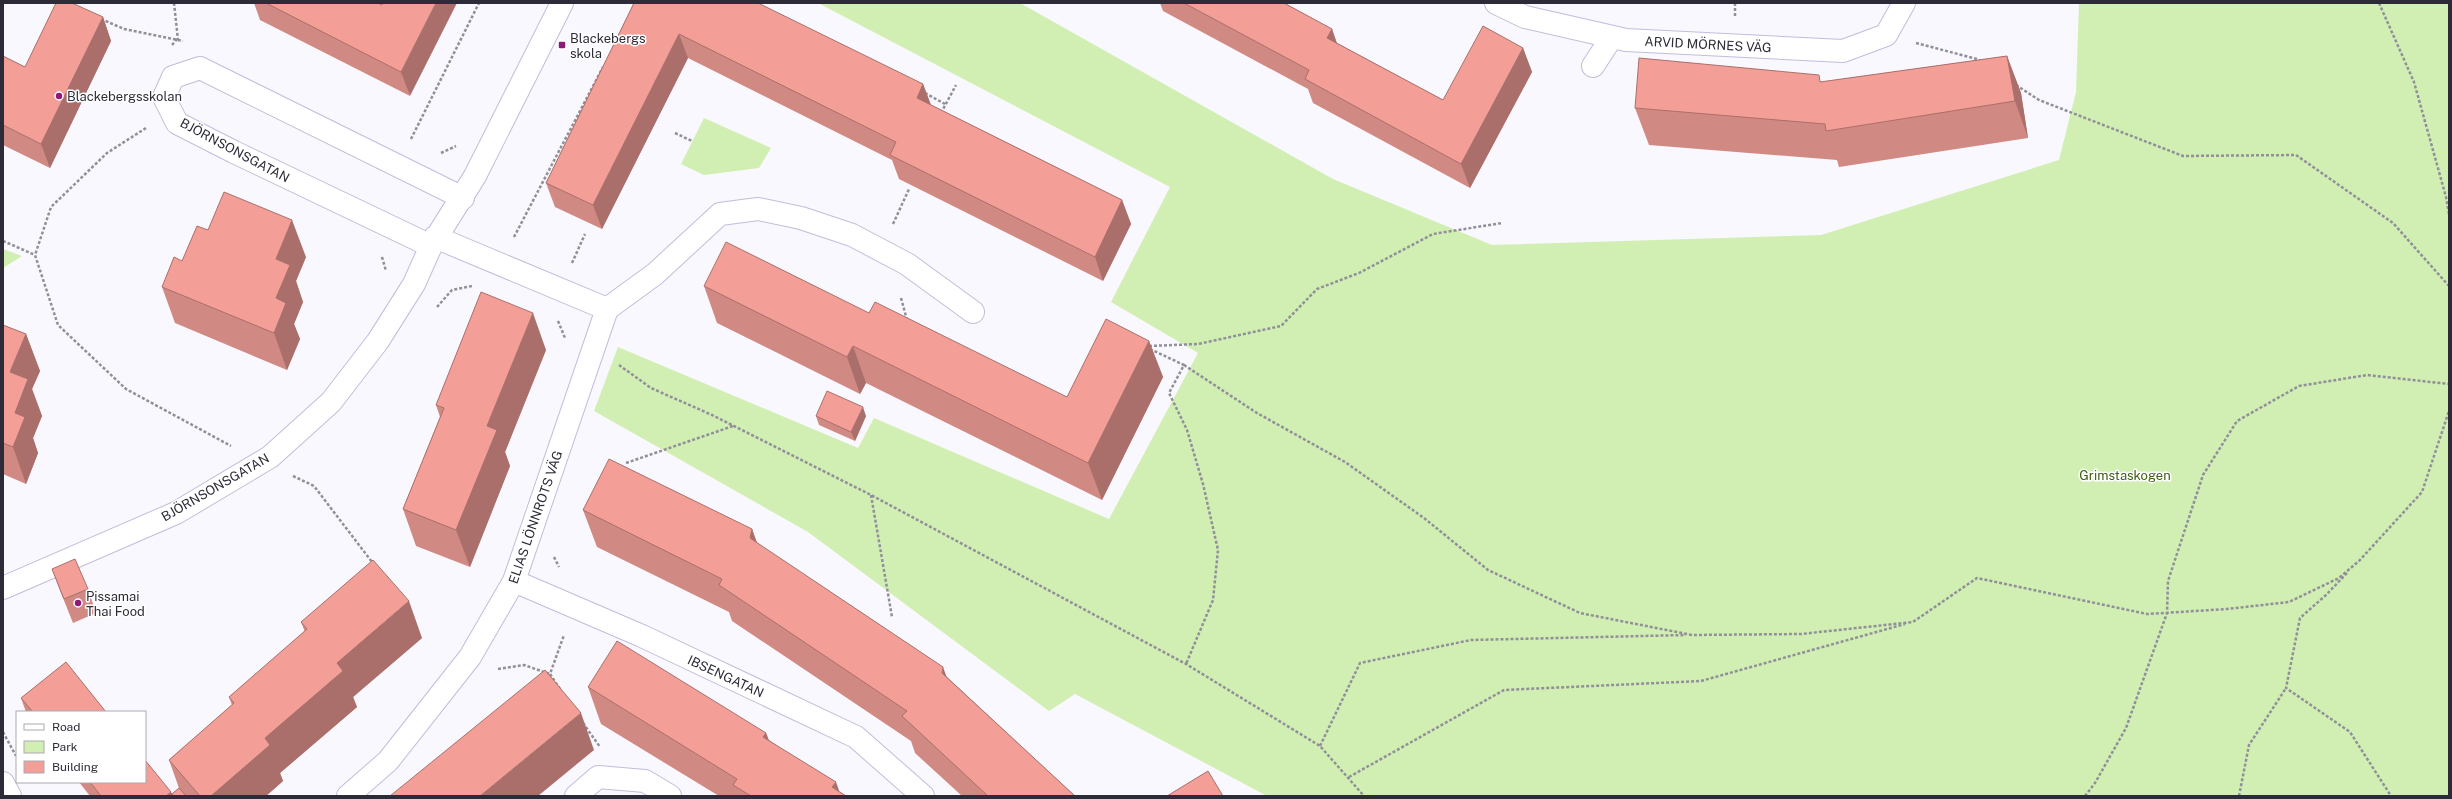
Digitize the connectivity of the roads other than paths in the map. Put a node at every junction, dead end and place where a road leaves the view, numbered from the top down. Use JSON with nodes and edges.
{"nodes":[{"id":1,"x":562,"y":3,"type":"edge"},
{"id":2,"x":1496,"y":3,"type":"edge"},
{"id":3,"x":1904,"y":3,"type":"edge"},
{"id":4,"x":1612,"y":37,"type":"junction"},
{"id":5,"x":1593,"y":66,"type":"dead end"},
{"id":6,"x":463,"y":198,"type":"junction"},
{"id":7,"x":433,"y":241,"type":"junction"},
{"id":8,"x":607,"y":309,"type":"junction"},
{"id":9,"x":973,"y":312,"type":"dead end"},
{"id":10,"x":514,"y":581,"type":"junction"},
{"id":11,"x":3,"y":588,"type":"edge"},
{"id":12,"x":3,"y":783,"type":"edge"},
{"id":13,"x":10,"y":796,"type":"edge"},
{"id":14,"x":348,"y":796,"type":"edge"},
{"id":15,"x":576,"y":796,"type":"edge"},
{"id":16,"x":670,"y":796,"type":"edge"},
{"id":17,"x":923,"y":796,"type":"edge"}],
"edges":[{"from":1,"to":6,"type":"street","name":"BJÖRNSONSGATAN"},
{"from":2,"to":4,"type":"street","name":"ARVID MÖRNES VÄG"},
{"from":3,"to":4,"type":"street","name":"ARVID MÖRNES VÄG"},
{"from":4,"to":5,"type":"street"},
{"from":6,"to":7,"type":"street","name":"BJÖRNSONSGATAN"},
{"from":6,"to":7,"type":"street","name":"BJÖRNSONSGATAN"},
{"from":7,"to":8,"type":"street"},
{"from":7,"to":11,"type":"street","name":"BJÖRNSONSGATAN"},
{"from":8,"to":9,"type":"street"},
{"from":8,"to":10,"type":"street","name":"ELIAS LÖNNROTS VÄG"},
{"from":10,"to":14,"type":"street","name":"ELIAS LÖNNROTS VÄG"},
{"from":10,"to":17,"type":"street","name":"IBSENGATAN"},
{"from":12,"to":13,"type":"street"},
{"from":15,"to":16,"type":"street"}]}
